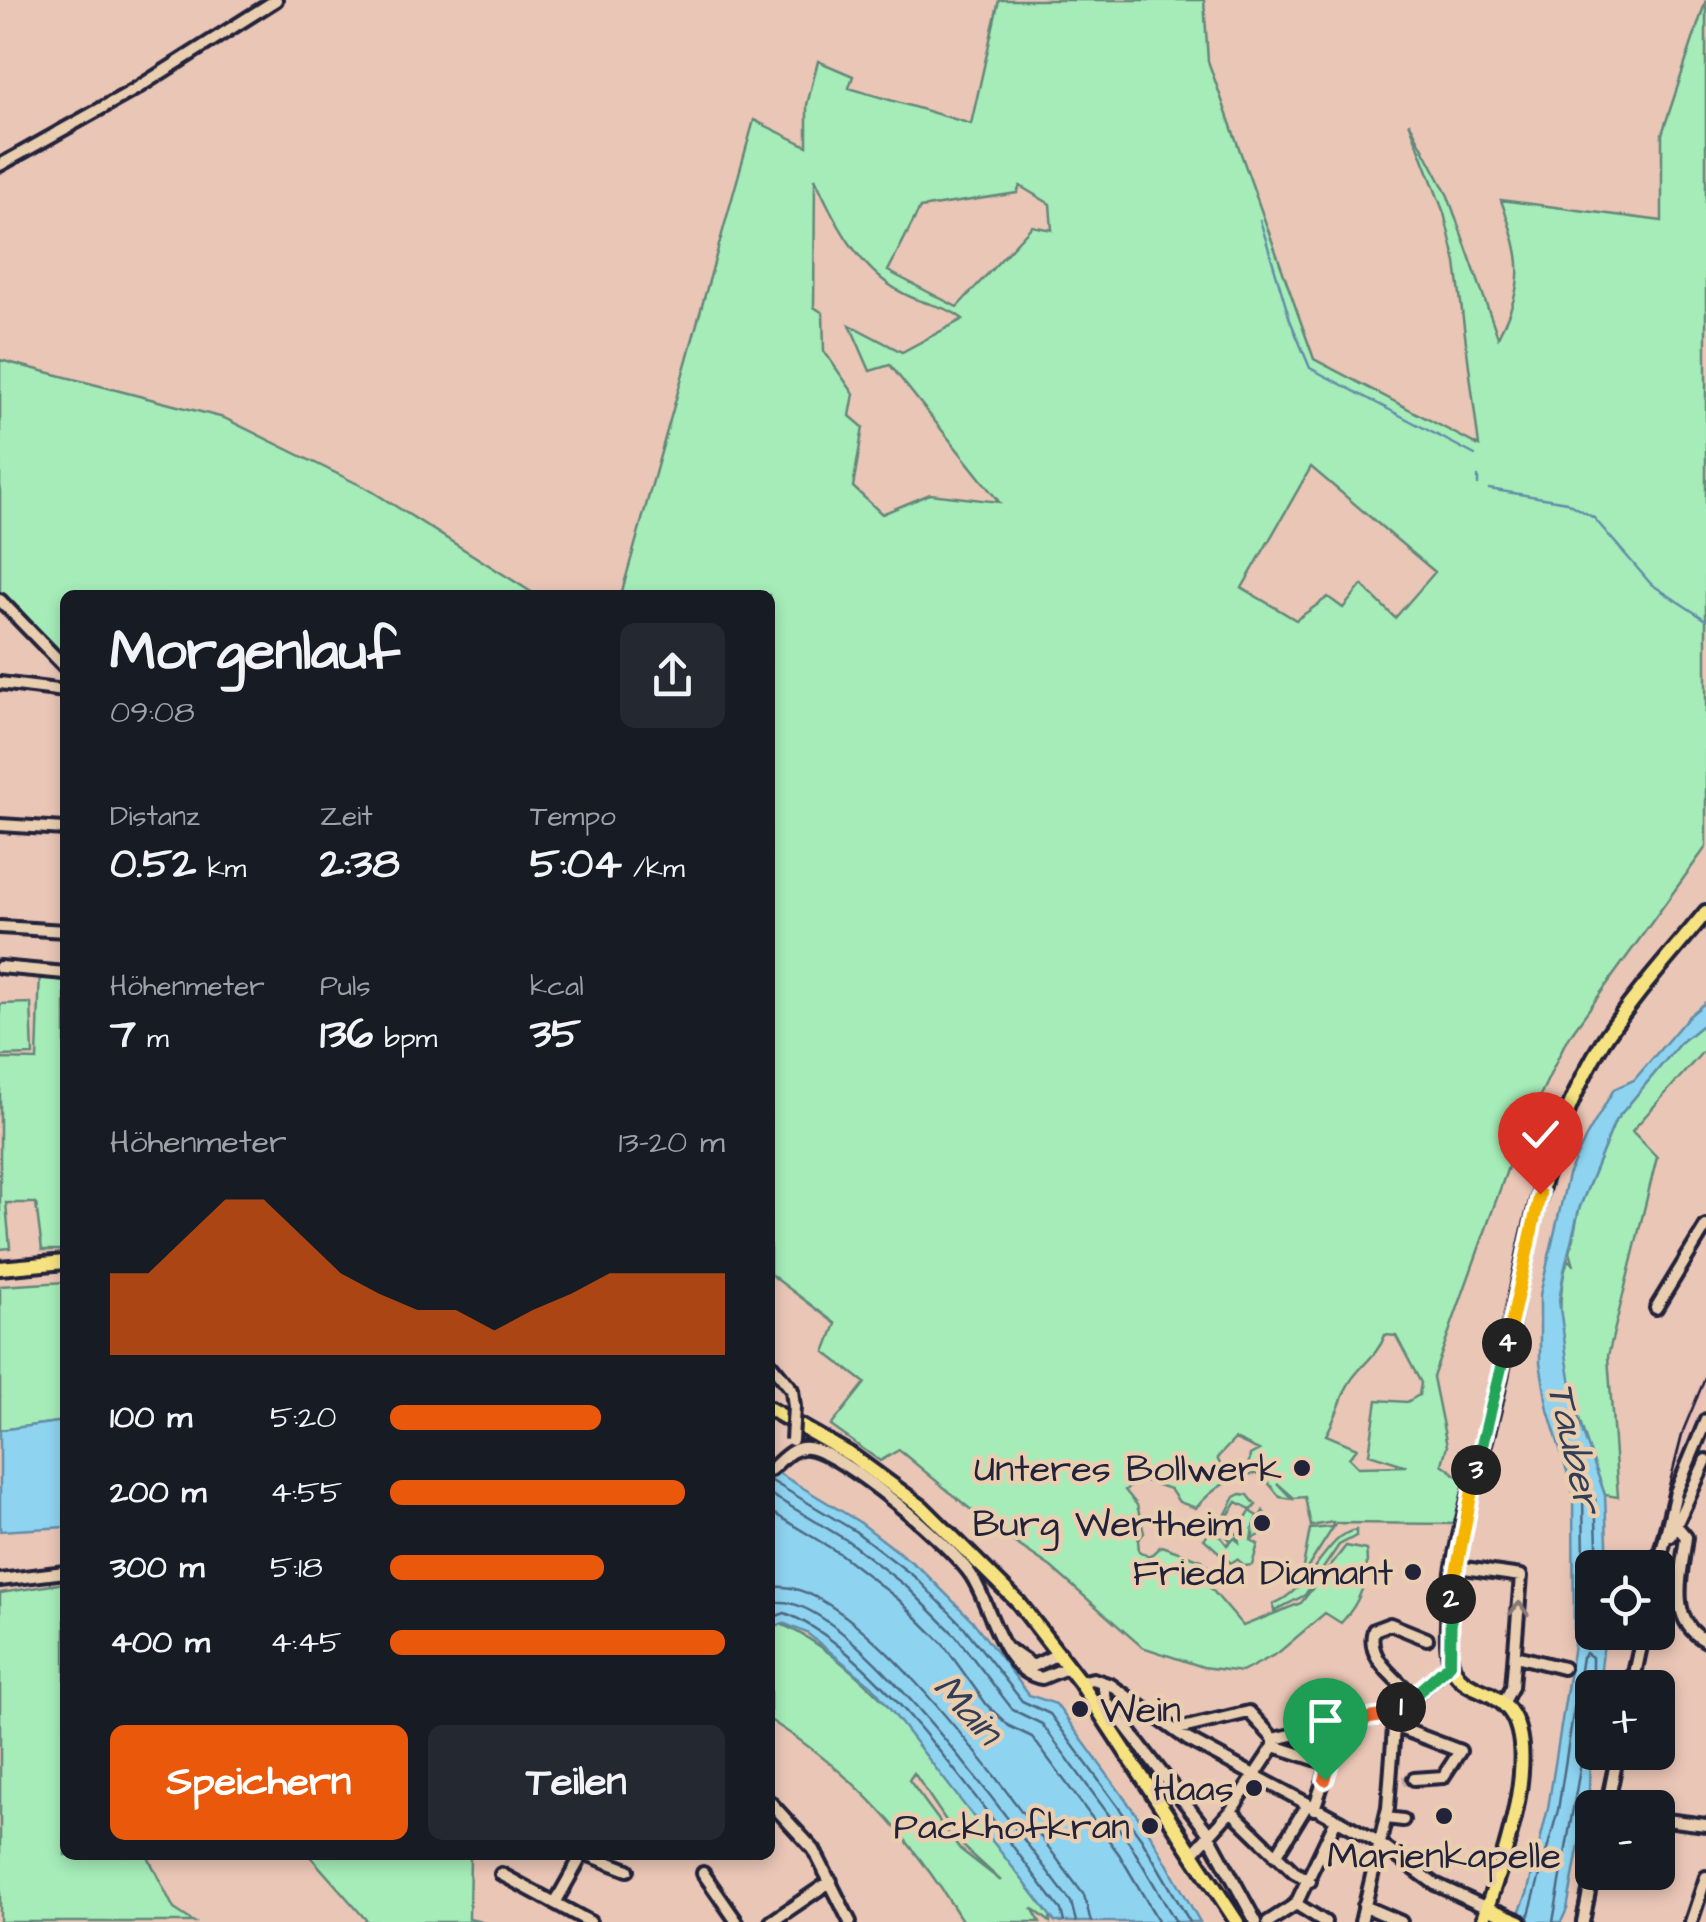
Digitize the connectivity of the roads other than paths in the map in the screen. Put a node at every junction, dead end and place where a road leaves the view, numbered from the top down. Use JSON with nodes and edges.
{"nodes":[{"id":1,"x":276,"y":0,"type":"edge"},
{"id":2,"x":0,"y":165,"type":"edge"},
{"id":3,"x":0,"y":600,"type":"edge"},
{"id":4,"x":60,"y":662,"type":"edge"},
{"id":5,"x":0,"y":683,"type":"edge"},
{"id":6,"x":60,"y":690,"type":"edge"},
{"id":7,"x":0,"y":824,"type":"edge"},
{"id":8,"x":60,"y":830,"type":"edge"},
{"id":9,"x":1706,"y":912,"type":"edge"},
{"id":10,"x":0,"y":926,"type":"edge"},
{"id":11,"x":60,"y":931,"type":"edge"},
{"id":12,"x":0,"y":966,"type":"edge"},
{"id":13,"x":60,"y":972,"type":"edge"},
{"id":14,"x":1706,"y":1226,"type":"edge"},
{"id":15,"x":60,"y":1262,"type":"edge"},
{"id":16,"x":0,"y":1268,"type":"edge"},
{"id":17,"x":1656,"y":1308,"type":"dead end"},
{"id":18,"x":775,"y":1369,"type":"edge"},
{"id":19,"x":775,"y":1411,"type":"edge"},
{"id":20,"x":1706,"y":1420,"type":"edge"},
{"id":21,"x":792,"y":1448,"type":"junction"},
{"id":22,"x":1706,"y":1460,"type":"edge"},
{"id":23,"x":775,"y":1465,"type":"edge"},
{"id":24,"x":1675,"y":1524,"type":"junction"},
{"id":25,"x":1662,"y":1550,"type":"edge"},
{"id":26,"x":1668,"y":1550,"type":"edge"},
{"id":27,"x":1457,"y":1567,"type":"junction"},
{"id":28,"x":60,"y":1573,"type":"edge"},
{"id":29,"x":0,"y":1580,"type":"edge"},
{"id":30,"x":1427,"y":1639,"type":"dead end"},
{"id":31,"x":1706,"y":1641,"type":"edge"},
{"id":32,"x":1008,"y":1648,"type":"junction"},
{"id":33,"x":1060,"y":1654,"type":"junction"},
{"id":34,"x":1516,"y":1656,"type":"junction"},
{"id":35,"x":1450,"y":1664,"type":"junction"},
{"id":36,"x":1070,"y":1667,"type":"junction"},
{"id":37,"x":1563,"y":1668,"type":"dead end"},
{"id":38,"x":1080,"y":1682,"type":"junction"},
{"id":39,"x":1103,"y":1683,"type":"junction"},
{"id":40,"x":1414,"y":1696,"type":"junction"},
{"id":41,"x":1503,"y":1704,"type":"junction"},
{"id":42,"x":1346,"y":1706,"type":"tunnel mouth"},
{"id":43,"x":1395,"y":1714,"type":"junction"},
{"id":44,"x":1351,"y":1720,"type":"junction"},
{"id":45,"x":1397,"y":1726,"type":"junction"},
{"id":46,"x":1323,"y":1727,"type":"junction"},
{"id":47,"x":1178,"y":1729,"type":"junction"},
{"id":48,"x":1274,"y":1742,"type":"junction"},
{"id":49,"x":1330,"y":1764,"type":"junction"},
{"id":50,"x":1254,"y":1773,"type":"junction"},
{"id":51,"x":1402,"y":1781,"type":"junction"},
{"id":52,"x":775,"y":1807,"type":"edge"},
{"id":53,"x":1311,"y":1807,"type":"junction"},
{"id":54,"x":1231,"y":1810,"type":"junction"},
{"id":55,"x":1386,"y":1818,"type":"junction"},
{"id":56,"x":1403,"y":1820,"type":"dead end"},
{"id":57,"x":1675,"y":1821,"type":"edge"},
{"id":58,"x":1335,"y":1822,"type":"junction"},
{"id":59,"x":1706,"y":1825,"type":"edge"},
{"id":60,"x":1210,"y":1836,"type":"junction"},
{"id":61,"x":1378,"y":1845,"type":"junction"},
{"id":62,"x":1194,"y":1852,"type":"junction"},
{"id":63,"x":1276,"y":1856,"type":"junction"},
{"id":64,"x":582,"y":1860,"type":"edge"},
{"id":65,"x":599,"y":1860,"type":"edge"},
{"id":66,"x":628,"y":1870,"type":"dead end"},
{"id":67,"x":704,"y":1873,"type":"dead end"},
{"id":68,"x":501,"y":1874,"type":"dead end"},
{"id":69,"x":1706,"y":1877,"type":"edge"},
{"id":70,"x":831,"y":1881,"type":"junction"},
{"id":71,"x":1310,"y":1881,"type":"junction"},
{"id":72,"x":1589,"y":1890,"type":"edge"},
{"id":73,"x":555,"y":1904,"type":"junction"},
{"id":74,"x":1296,"y":1904,"type":"junction"},
{"id":75,"x":1364,"y":1906,"type":"junction"},
{"id":76,"x":1484,"y":1915,"type":"edge"},
{"id":77,"x":1517,"y":1920,"type":"edge"},
{"id":78,"x":590,"y":1922,"type":"edge"},
{"id":79,"x":737,"y":1922,"type":"edge"},
{"id":80,"x":771,"y":1922,"type":"edge"},
{"id":81,"x":850,"y":1922,"type":"edge"},
{"id":82,"x":1237,"y":1922,"type":"edge"},
{"id":83,"x":1256,"y":1922,"type":"edge"},
{"id":84,"x":1268,"y":1922,"type":"edge"},
{"id":85,"x":1324,"y":1922,"type":"edge"},
{"id":86,"x":1361,"y":1922,"type":"edge"},
{"id":87,"x":1401,"y":1922,"type":"edge"},
{"id":88,"x":1583,"y":1922,"type":"edge"},
{"id":89,"x":1691,"y":1922,"type":"edge"}],
"edges":[{"from":1,"to":2,"type":"street"},
{"from":3,"to":4,"type":"street"},
{"from":5,"to":6,"type":"street"},
{"from":7,"to":8,"type":"street"},
{"from":9,"to":27,"type":"main road"},
{"from":10,"to":11,"type":"street"},
{"from":12,"to":13,"type":"street"},
{"from":14,"to":17,"type":"street"},
{"from":15,"to":16,"type":"main road"},
{"from":18,"to":21,"type":"street","bridge":true},
{"from":19,"to":33,"type":"main road"},
{"from":20,"to":25,"type":"street"},
{"from":21,"to":23,"type":"street"},
{"from":21,"to":32,"type":"street"},
{"from":22,"to":24,"type":"street"},
{"from":24,"to":26,"type":"street"},
{"from":24,"to":31,"type":"street"},
{"from":34,"to":27,"type":"street","one_way":true},
{"from":27,"to":35,"type":"main road"},
{"from":28,"to":29,"type":"street"},
{"from":30,"to":40,"type":"street"},
{"from":32,"to":33,"type":"street"},
{"from":32,"to":36,"type":"street"},
{"from":33,"to":36,"type":"main road"},
{"from":34,"to":37,"type":"street"},
{"from":34,"to":41,"type":"street"},
{"from":35,"to":40,"type":"street"},
{"from":35,"to":41,"type":"main road"},
{"from":36,"to":38,"type":"main road"},
{"from":38,"to":39,"type":"street"},
{"from":38,"to":62,"type":"main road"},
{"from":39,"to":47,"type":"street"},
{"from":39,"to":60,"type":"street"},
{"from":40,"to":43,"type":"street"},
{"from":41,"to":76,"type":"main road"},
{"from":42,"to":44,"type":"street"},
{"from":43,"to":44,"type":"street"},
{"from":43,"to":45,"type":"street"},
{"from":44,"to":46,"type":"street"},
{"from":45,"to":51,"type":"street"},
{"from":45,"to":51,"type":"street"},
{"from":46,"to":48,"type":"street"},
{"from":46,"to":49,"type":"street"},
{"from":47,"to":48,"type":"street"},
{"from":47,"to":50,"type":"street"},
{"from":48,"to":49,"type":"street"},
{"from":48,"to":50,"type":"street"},
{"from":49,"to":53,"type":"street"},
{"from":50,"to":53,"type":"street"},
{"from":50,"to":54,"type":"street"},
{"from":51,"to":55,"type":"street"},
{"from":52,"to":70,"type":"street"},
{"from":53,"to":58,"type":"street"},
{"from":53,"to":63,"type":"street"},
{"from":54,"to":60,"type":"street"},
{"from":54,"to":63,"type":"street"},
{"from":55,"to":56,"type":"street"},
{"from":55,"to":61,"type":"street"},
{"from":57,"to":59,"type":"street"},
{"from":58,"to":61,"type":"street"},
{"from":58,"to":71,"type":"street"},
{"from":60,"to":62,"type":"street"},
{"from":60,"to":83,"type":"street"},
{"from":61,"to":75,"type":"street"},
{"from":61,"to":76,"type":"street"},
{"from":62,"to":82,"type":"main road"},
{"from":63,"to":71,"type":"street"},
{"from":64,"to":73,"type":"street"},
{"from":65,"to":66,"type":"street"},
{"from":67,"to":79,"type":"street"},
{"from":68,"to":73,"type":"street"},
{"from":69,"to":89,"type":"street"},
{"from":70,"to":80,"type":"street"},
{"from":70,"to":81,"type":"street"},
{"from":71,"to":74,"type":"street"},
{"from":72,"to":88,"type":"street"},
{"from":73,"to":78,"type":"street"},
{"from":74,"to":84,"type":"street"},
{"from":74,"to":85,"type":"street"},
{"from":75,"to":86,"type":"street"},
{"from":75,"to":87,"type":"street"},
{"from":76,"to":77,"type":"main road"}]}
